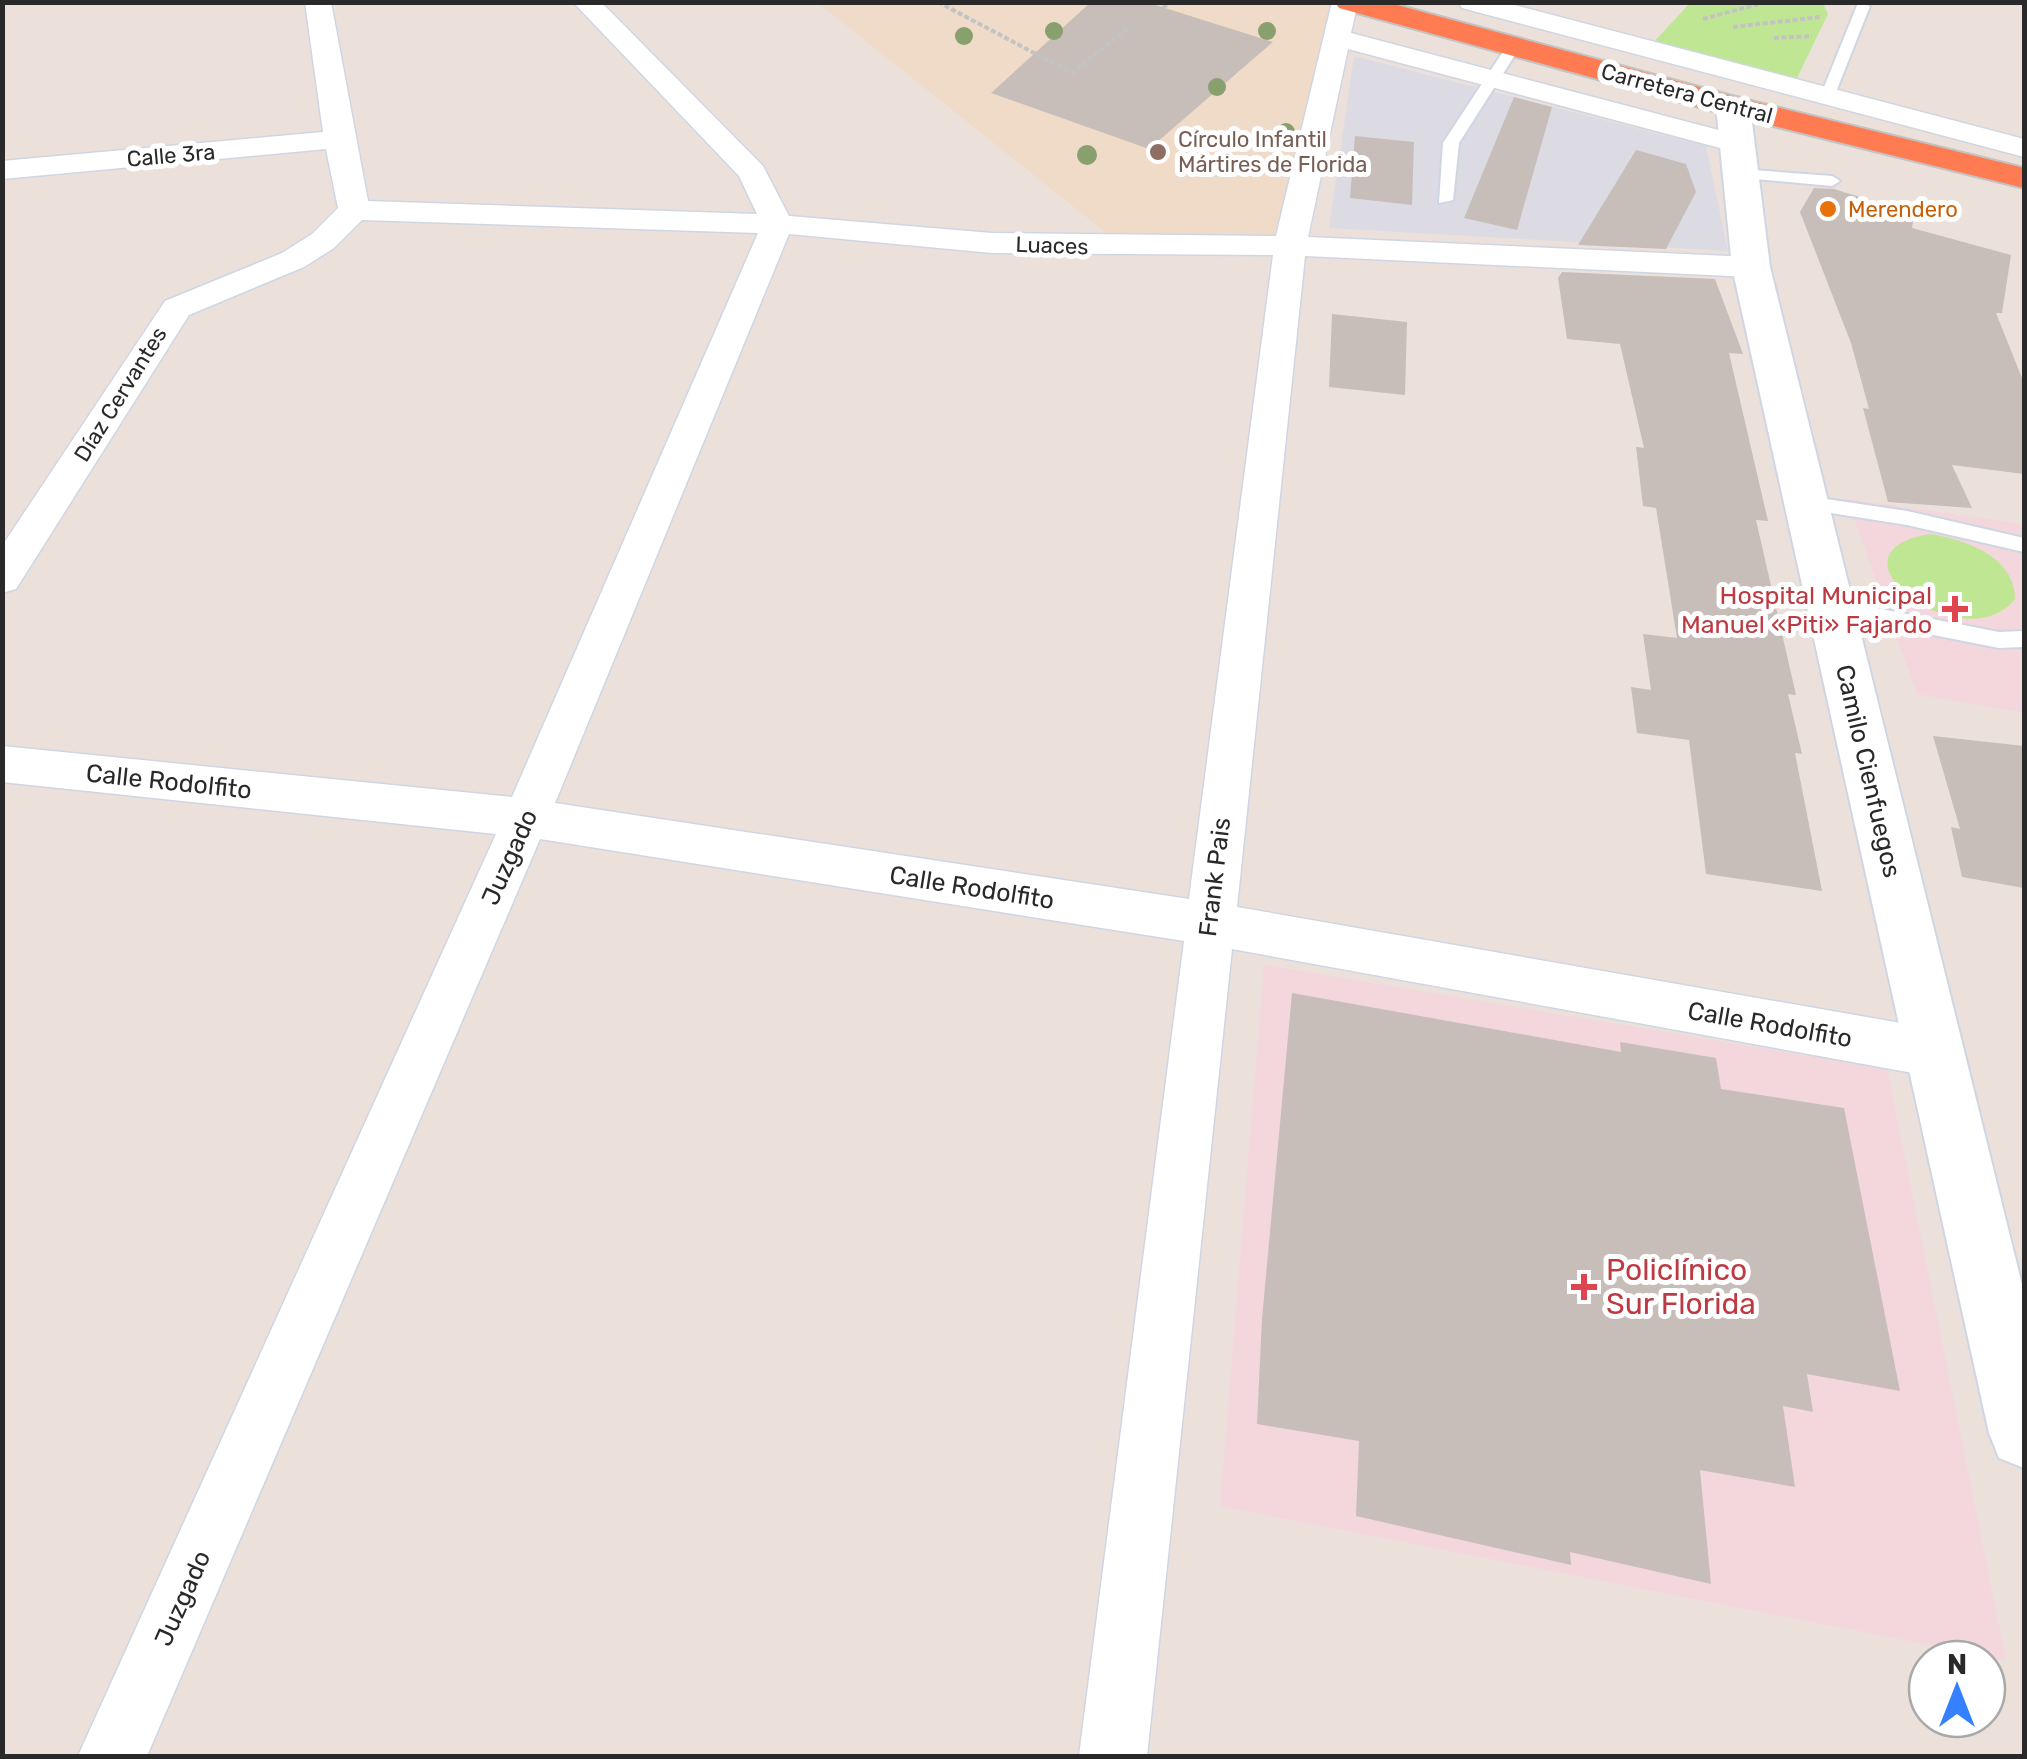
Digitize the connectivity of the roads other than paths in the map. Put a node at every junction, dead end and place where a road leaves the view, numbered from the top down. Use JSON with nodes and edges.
{"nodes":[{"id":1,"x":318,"y":2,"type":"edge"},
{"id":2,"x":586,"y":2,"type":"edge"},
{"id":3,"x":1471,"y":2,"type":"edge"},
{"id":4,"x":1398,"y":9,"type":"edge"},
{"id":5,"x":1862,"y":9,"type":"road end"},
{"id":6,"x":1544,"y":11,"type":"edge"},
{"id":7,"x":1344,"y":14,"type":"edge"},
{"id":8,"x":1513,"y":47,"type":"junction"},
{"id":9,"x":1490,"y":78,"type":"junction"},
{"id":10,"x":1827,"y":97,"type":"junction"},
{"id":11,"x":339,"y":140,"type":"junction"},
{"id":12,"x":1736,"y":141,"type":"junction"},
{"id":13,"x":2024,"y":148,"type":"edge"},
{"id":14,"x":2,"y":170,"type":"edge"},
{"id":15,"x":2024,"y":178,"type":"edge"},
{"id":16,"x":1832,"y":181,"type":"dead end"},
{"id":17,"x":1445,"y":200,"type":"dead end"},
{"id":18,"x":354,"y":210,"type":"junction"},
{"id":19,"x":778,"y":224,"type":"junction"},
{"id":20,"x":1290,"y":246,"type":"junction"},
{"id":21,"x":1751,"y":266,"type":"junction"},
{"id":22,"x":1806,"y":503,"type":"junction"},
{"id":23,"x":2024,"y":545,"type":"edge"},
{"id":24,"x":2,"y":579,"type":"edge"},
{"id":25,"x":1830,"y":607,"type":"junction"},
{"id":26,"x":2024,"y":639,"type":"edge"},
{"id":27,"x":2,"y":764,"type":"edge"},
{"id":28,"x":526,"y":818,"type":"junction"},
{"id":29,"x":1208,"y":923,"type":"junction"},
{"id":30,"x":1935,"y":1054,"type":"junction"},
{"id":31,"x":2024,"y":1433,"type":"edge"},
{"id":32,"x":112,"y":1756,"type":"edge"},
{"id":33,"x":1113,"y":1756,"type":"edge"}],
"edges":[{"from":1,"to":11,"type":"street"},
{"from":2,"to":19,"type":"street"},
{"from":3,"to":6,"type":"street"},
{"from":4,"to":7,"type":"highway","name":"Carretera Central"},
{"from":4,"to":8,"type":"highway","name":"Carretera Central"},
{"from":5,"to":10,"type":"lane"},
{"from":6,"to":10,"type":"street"},
{"from":7,"to":9,"type":"street"},
{"from":7,"to":20,"type":"street","name":"Frank Pais"},
{"from":8,"to":9,"type":"lane"},
{"from":8,"to":12,"type":"highway","name":"Carretera Central"},
{"from":9,"to":12,"type":"street"},
{"from":9,"to":17,"type":"lane"},
{"from":10,"to":13,"type":"street"},
{"from":11,"to":14,"type":"street","name":"Calle 3ra"},
{"from":11,"to":18,"type":"street"},
{"from":12,"to":15,"type":"highway","name":"Carretera Central"},
{"from":12,"to":16,"type":"lane"},
{"from":12,"to":21,"type":"street","name":"Camilo Cienfuegos"},
{"from":18,"to":19,"type":"street","name":"Luaces"},
{"from":18,"to":24,"type":"street","name":"Díaz Cervantes"},
{"from":19,"to":20,"type":"street","name":"Luaces"},
{"from":19,"to":28,"type":"street","name":"Juzgado"},
{"from":20,"to":21,"type":"street","name":"Luaces"},
{"from":20,"to":29,"type":"street","name":"Frank Pais"},
{"from":21,"to":22,"type":"street","name":"Camilo Cienfuegos"},
{"from":22,"to":23,"type":"lane"},
{"from":22,"to":25,"type":"street","name":"Camilo Cienfuegos"},
{"from":25,"to":26,"type":"lane"},
{"from":25,"to":30,"type":"street","name":"Camilo Cienfuegos"},
{"from":27,"to":28,"type":"street","name":"Calle Rodolfito"},
{"from":28,"to":29,"type":"street","name":"Calle Rodolfito"},
{"from":28,"to":32,"type":"street","name":"Juzgado"},
{"from":29,"to":30,"type":"street","name":"Calle Rodolfito"},
{"from":29,"to":33,"type":"street","name":"Frank Pais"},
{"from":30,"to":31,"type":"street","name":"Camilo Cienfuegos"}]}
